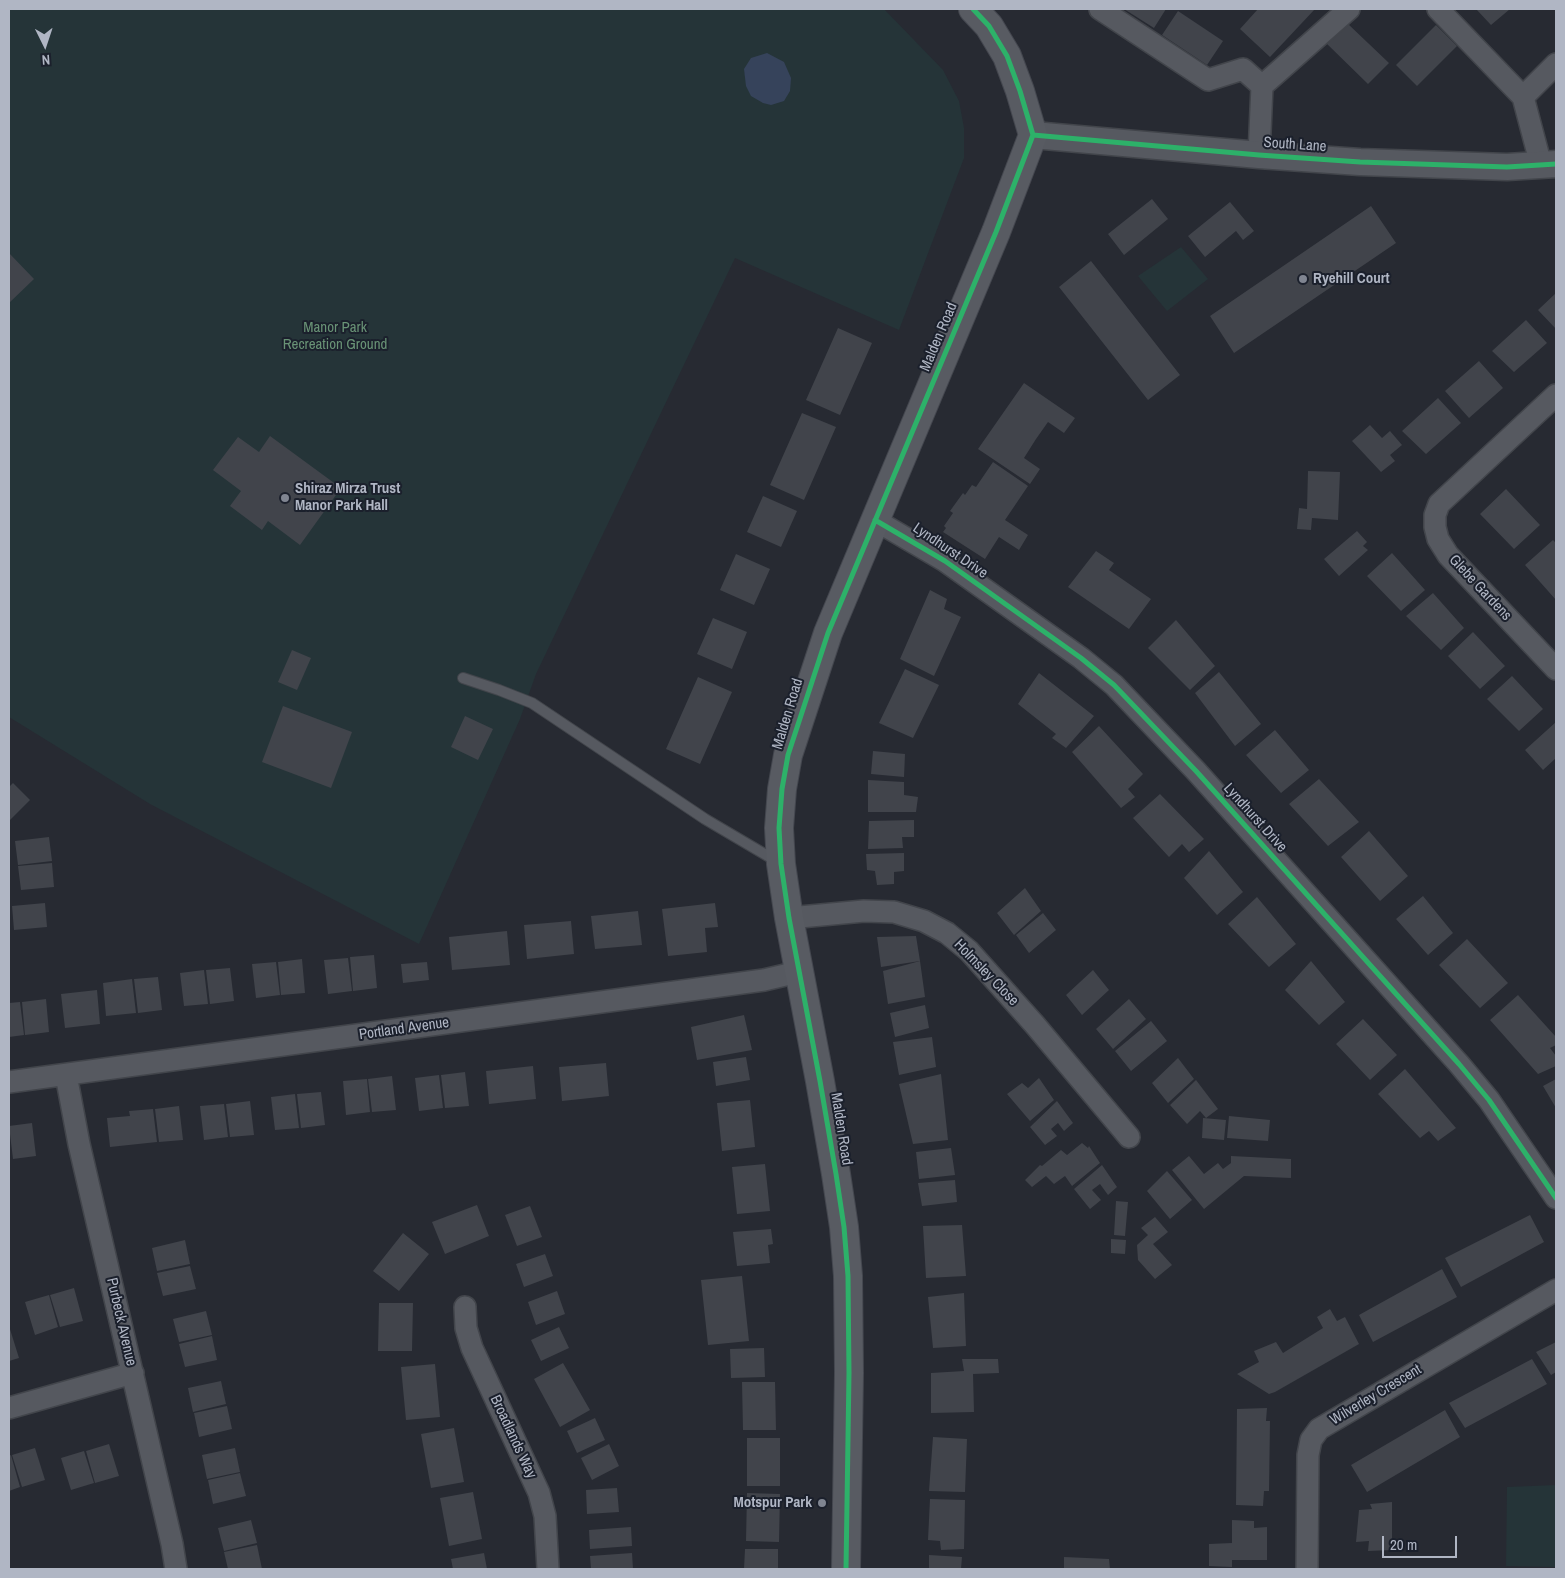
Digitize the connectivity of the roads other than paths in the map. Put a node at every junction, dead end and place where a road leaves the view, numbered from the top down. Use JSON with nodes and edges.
{"nodes":[{"id":1,"x":973,"y":9,"type":"edge"},
{"id":2,"x":1100,"y":9,"type":"edge"},
{"id":3,"x":1349,"y":9,"type":"edge"},
{"id":4,"x":1438,"y":9,"type":"edge"},
{"id":5,"x":1556,"y":64,"type":"edge"},
{"id":6,"x":1262,"y":86,"type":"junction"},
{"id":7,"x":1523,"y":97,"type":"junction"},
{"id":8,"x":1033,"y":135,"type":"junction"},
{"id":9,"x":1259,"y":155,"type":"junction"},
{"id":10,"x":1548,"y":165,"type":"edge"},
{"id":11,"x":1556,"y":395,"type":"edge"},
{"id":12,"x":875,"y":520,"type":"junction"},
{"id":13,"x":1556,"y":670,"type":"edge"},
{"id":14,"x":464,"y":678,"type":"dead end"},
{"id":15,"x":781,"y":864,"type":"junction"},
{"id":16,"x":788,"y":918,"type":"junction"},
{"id":17,"x":798,"y":972,"type":"junction"},
{"id":18,"x":66,"y":1074,"type":"junction"},
{"id":19,"x":9,"y":1082,"type":"edge"},
{"id":20,"x":1129,"y":1137,"type":"dead end"},
{"id":21,"x":1556,"y":1198,"type":"edge"},
{"id":22,"x":1556,"y":1290,"type":"edge"},
{"id":23,"x":465,"y":1307,"type":"dead end"},
{"id":24,"x":133,"y":1373,"type":"junction"},
{"id":25,"x":9,"y":1408,"type":"edge"},
{"id":26,"x":176,"y":1569,"type":"edge"},
{"id":27,"x":548,"y":1569,"type":"edge"},
{"id":28,"x":846,"y":1569,"type":"edge"},
{"id":29,"x":1307,"y":1569,"type":"edge"}],
"edges":[{"from":1,"to":8,"type":"main road"},
{"from":2,"to":6,"type":"street"},
{"from":3,"to":6,"type":"street"},
{"from":4,"to":7,"type":"street"},
{"from":5,"to":7,"type":"street"},
{"from":6,"to":9,"type":"street"},
{"from":7,"to":10,"type":"street"},
{"from":8,"to":9,"type":"street","name":"South Lane"},
{"from":8,"to":12,"type":"main road","name":"Malden Road"},
{"from":9,"to":10,"type":"street","name":"South Lane"},
{"from":11,"to":13,"type":"street","name":"Glebe Gardens"},
{"from":12,"to":15,"type":"main road","name":"Malden Road"},
{"from":12,"to":21,"type":"street","name":"Lyndhurst Drive"},
{"from":14,"to":15,"type":"lane"},
{"from":15,"to":16,"type":"main road","name":"Malden Road"},
{"from":16,"to":17,"type":"main road","name":"Malden Road"},
{"from":16,"to":20,"type":"street","name":"Holmsley Close"},
{"from":17,"to":18,"type":"street","name":"Portland Avenue"},
{"from":17,"to":28,"type":"main road","name":"Malden Road"},
{"from":18,"to":19,"type":"street","name":"Portland Avenue"},
{"from":18,"to":24,"type":"street","name":"Purbeck Avenue"},
{"from":22,"to":29,"type":"street","name":"Wilverley Crescent"},
{"from":23,"to":27,"type":"street","name":"Broadlands Way"},
{"from":24,"to":25,"type":"street"},
{"from":24,"to":26,"type":"street","name":"Purbeck Avenue"}]}
